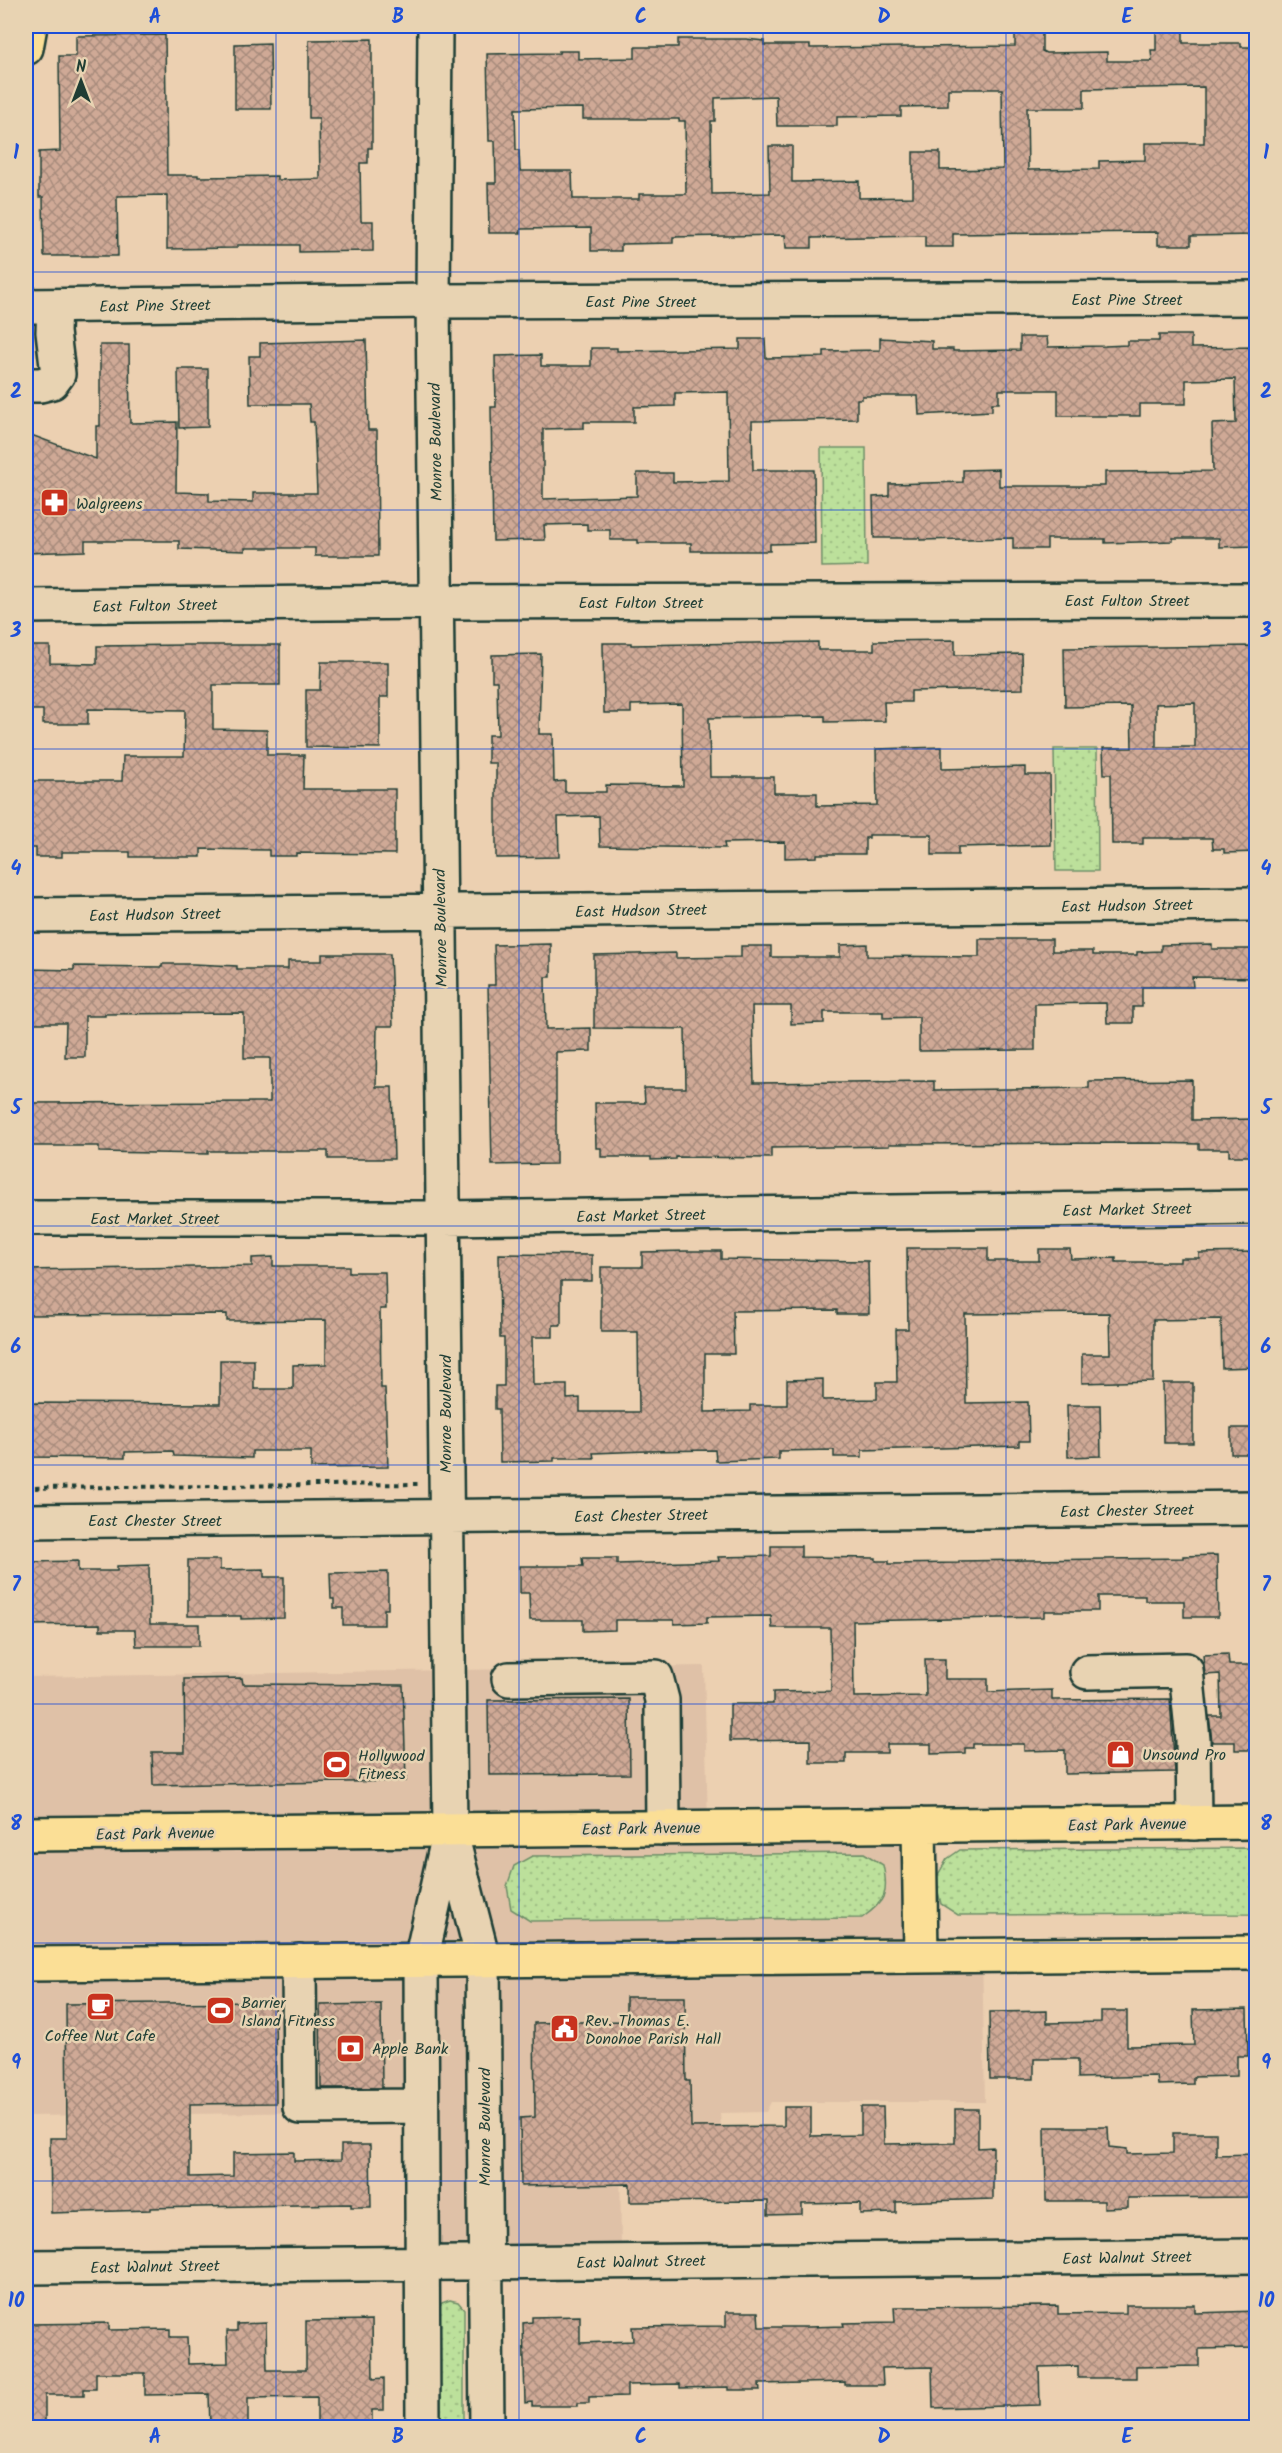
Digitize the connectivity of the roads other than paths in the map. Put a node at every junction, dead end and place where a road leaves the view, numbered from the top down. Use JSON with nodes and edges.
{"nodes":[{"id":1,"x":30,"y":26,"type":"edge"},
{"id":2,"x":435,"y":26,"type":"edge"},
{"id":3,"x":26,"y":48,"type":"edge"},
{"id":4,"x":1257,"y":298,"type":"edge"},
{"id":5,"x":433,"y":302,"type":"junction"},
{"id":6,"x":40,"y":306,"type":"edge"},
{"id":7,"x":26,"y":385,"type":"edge"},
{"id":8,"x":1257,"y":600,"type":"edge"},
{"id":9,"x":438,"y":602,"type":"junction"},
{"id":10,"x":26,"y":606,"type":"edge"},
{"id":11,"x":1257,"y":904,"type":"edge"},
{"id":12,"x":439,"y":911,"type":"junction"},
{"id":13,"x":26,"y":915,"type":"edge"},
{"id":14,"x":1257,"y":1207,"type":"edge"},
{"id":15,"x":26,"y":1218,"type":"edge"},
{"id":16,"x":444,"y":1218,"type":"junction"},
{"id":17,"x":1257,"y":1508,"type":"edge"},
{"id":18,"x":446,"y":1518,"type":"junction"},
{"id":19,"x":26,"y":1521,"type":"edge"},
{"id":20,"x":1087,"y":1672,"type":"dead end"},
{"id":21,"x":509,"y":1679,"type":"dead end"},
{"id":22,"x":1257,"y":1822,"type":"edge"},
{"id":23,"x":1194,"y":1823,"type":"junction"},
{"id":24,"x":919,"y":1826,"type":"junction"},
{"id":25,"x":663,"y":1828,"type":"junction"},
{"id":26,"x":450,"y":1830,"type":"junction"},
{"id":27,"x":26,"y":1834,"type":"edge"},
{"id":28,"x":1257,"y":1953,"type":"edge"},
{"id":29,"x":921,"y":1956,"type":"junction"},
{"id":30,"x":483,"y":1959,"type":"junction"},
{"id":31,"x":421,"y":1960,"type":"junction"},
{"id":32,"x":299,"y":1961,"type":"junction"},
{"id":33,"x":26,"y":1964,"type":"edge"},
{"id":34,"x":421,"y":2106,"type":"junction"},
{"id":35,"x":1257,"y":2256,"type":"edge"},
{"id":36,"x":485,"y":2262,"type":"junction"},
{"id":37,"x":421,"y":2263,"type":"junction"},
{"id":38,"x":26,"y":2267,"type":"edge"},
{"id":39,"x":423,"y":2427,"type":"edge"},
{"id":40,"x":487,"y":2427,"type":"edge"}],
"edges":[{"from":1,"to":3,"type":"main road"},
{"from":2,"to":5,"type":"street","name":"Monroe Boulevard"},
{"from":4,"to":5,"type":"street","name":"East Pine Street"},
{"from":5,"to":6,"type":"street","name":"East Pine Street"},
{"from":5,"to":9,"type":"street","name":"Monroe Boulevard"},
{"from":6,"to":7,"type":"street"},
{"from":8,"to":9,"type":"street","name":"East Fulton Street"},
{"from":9,"to":10,"type":"street","name":"East Fulton Street"},
{"from":9,"to":12,"type":"street","name":"Monroe Boulevard"},
{"from":11,"to":12,"type":"street","name":"East Hudson Street"},
{"from":12,"to":13,"type":"street","name":"East Hudson Street"},
{"from":12,"to":16,"type":"street","name":"Monroe Boulevard"},
{"from":14,"to":16,"type":"street","name":"East Market Street"},
{"from":15,"to":16,"type":"street","name":"East Market Street"},
{"from":16,"to":18,"type":"street","name":"Monroe Boulevard"},
{"from":17,"to":18,"type":"street","name":"East Chester Street"},
{"from":18,"to":19,"type":"street","name":"East Chester Street"},
{"from":18,"to":26,"type":"street","name":"Monroe Boulevard"},
{"from":20,"to":23,"type":"street"},
{"from":21,"to":25,"type":"street"},
{"from":22,"to":23,"type":"main road","name":"East Park Avenue"},
{"from":23,"to":24,"type":"main road","name":"East Park Avenue"},
{"from":24,"to":25,"type":"main road","name":"East Park Avenue"},
{"from":24,"to":29,"type":"main road"},
{"from":25,"to":26,"type":"main road","name":"East Park Avenue"},
{"from":26,"to":27,"type":"main road","name":"East Park Avenue"},
{"from":26,"to":30,"type":"street","name":"Monroe Boulevard"},
{"from":26,"to":31,"type":"street","name":"Monroe Boulevard"},
{"from":28,"to":29,"type":"main road"},
{"from":29,"to":30,"type":"main road"},
{"from":30,"to":31,"type":"main road"},
{"from":30,"to":36,"type":"street","name":"Monroe Boulevard"},
{"from":31,"to":32,"type":"main road"},
{"from":31,"to":34,"type":"street","name":"Monroe Boulevard"},
{"from":32,"to":33,"type":"main road"},
{"from":32,"to":34,"type":"street"},
{"from":34,"to":37,"type":"street","name":"Monroe Boulevard"},
{"from":35,"to":36,"type":"street","name":"East Walnut Street"},
{"from":36,"to":37,"type":"street","name":"East Walnut Street"},
{"from":36,"to":40,"type":"street","name":"Monroe Boulevard"},
{"from":37,"to":38,"type":"street","name":"East Walnut Street"},
{"from":37,"to":39,"type":"street","name":"Monroe Boulevard"}]}
